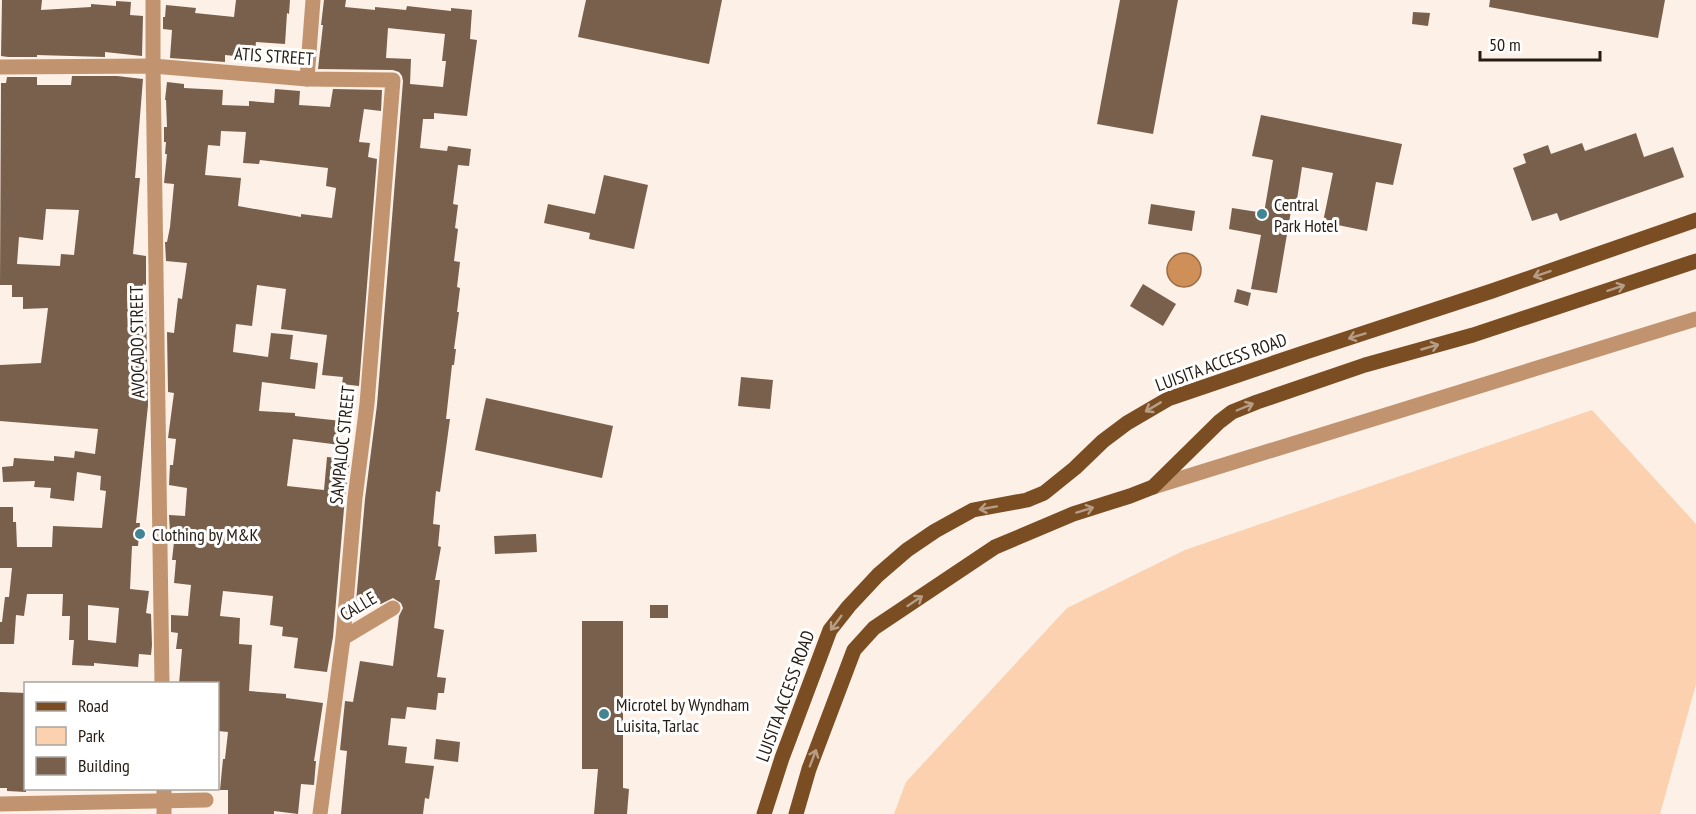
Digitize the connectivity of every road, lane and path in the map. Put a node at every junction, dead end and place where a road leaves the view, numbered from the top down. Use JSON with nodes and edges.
{"nodes":[{"id":1,"x":153,"y":0,"type":"edge"},
{"id":2,"x":313,"y":0,"type":"edge"},
{"id":3,"x":153,"y":66,"type":"junction"},
{"id":4,"x":0,"y":67,"type":"edge"},
{"id":5,"x":307,"y":79,"type":"junction"},
{"id":6,"x":393,"y":80,"type":"joint"},
{"id":7,"x":1696,"y":220,"type":"edge"},
{"id":8,"x":1696,"y":261,"type":"edge"},
{"id":9,"x":1696,"y":319,"type":"edge"},
{"id":10,"x":1153,"y":487,"type":"junction"},
{"id":11,"x":393,"y":608,"type":"dead end"},
{"id":12,"x":343,"y":638,"type":"junction"},
{"id":13,"x":162,"y":682,"type":"edge"},
{"id":14,"x":206,"y":800,"type":"dead end"},
{"id":15,"x":164,"y":801,"type":"edge"},
{"id":16,"x":0,"y":804,"type":"edge"},
{"id":17,"x":70,"y":808,"type":"edge"},
{"id":18,"x":320,"y":814,"type":"edge"},
{"id":19,"x":764,"y":814,"type":"edge"},
{"id":20,"x":796,"y":814,"type":"edge"}],
"edges":[{"from":1,"to":3,"type":"street","name":"AVOCADO STREET"},
{"from":2,"to":5,"type":"street"},
{"from":3,"to":4,"type":"street","name":"ATIS STREET"},
{"from":3,"to":5,"type":"street","name":"ATIS STREET"},
{"from":3,"to":13,"type":"street","name":"AVOCADO STREET"},
{"from":5,"to":6,"type":"street","name":"ATIS STREET"},
{"from":6,"to":12,"type":"street","name":"SAMPALOC STREET"},
{"from":7,"to":19,"type":"main road","name":"LUISITA ACCESS ROAD","one_way":true},
{"from":10,"to":8,"type":"main road","one_way":true},
{"from":9,"to":10,"type":"street"},
{"from":20,"to":10,"type":"main road","one_way":true},
{"from":11,"to":12,"type":"street","name":"CALLE"},
{"from":12,"to":18,"type":"street","name":"SAMPALOC STREET"},
{"from":14,"to":15,"type":"street"},
{"from":15,"to":17,"type":"street"},
{"from":16,"to":17,"type":"street"}]}
